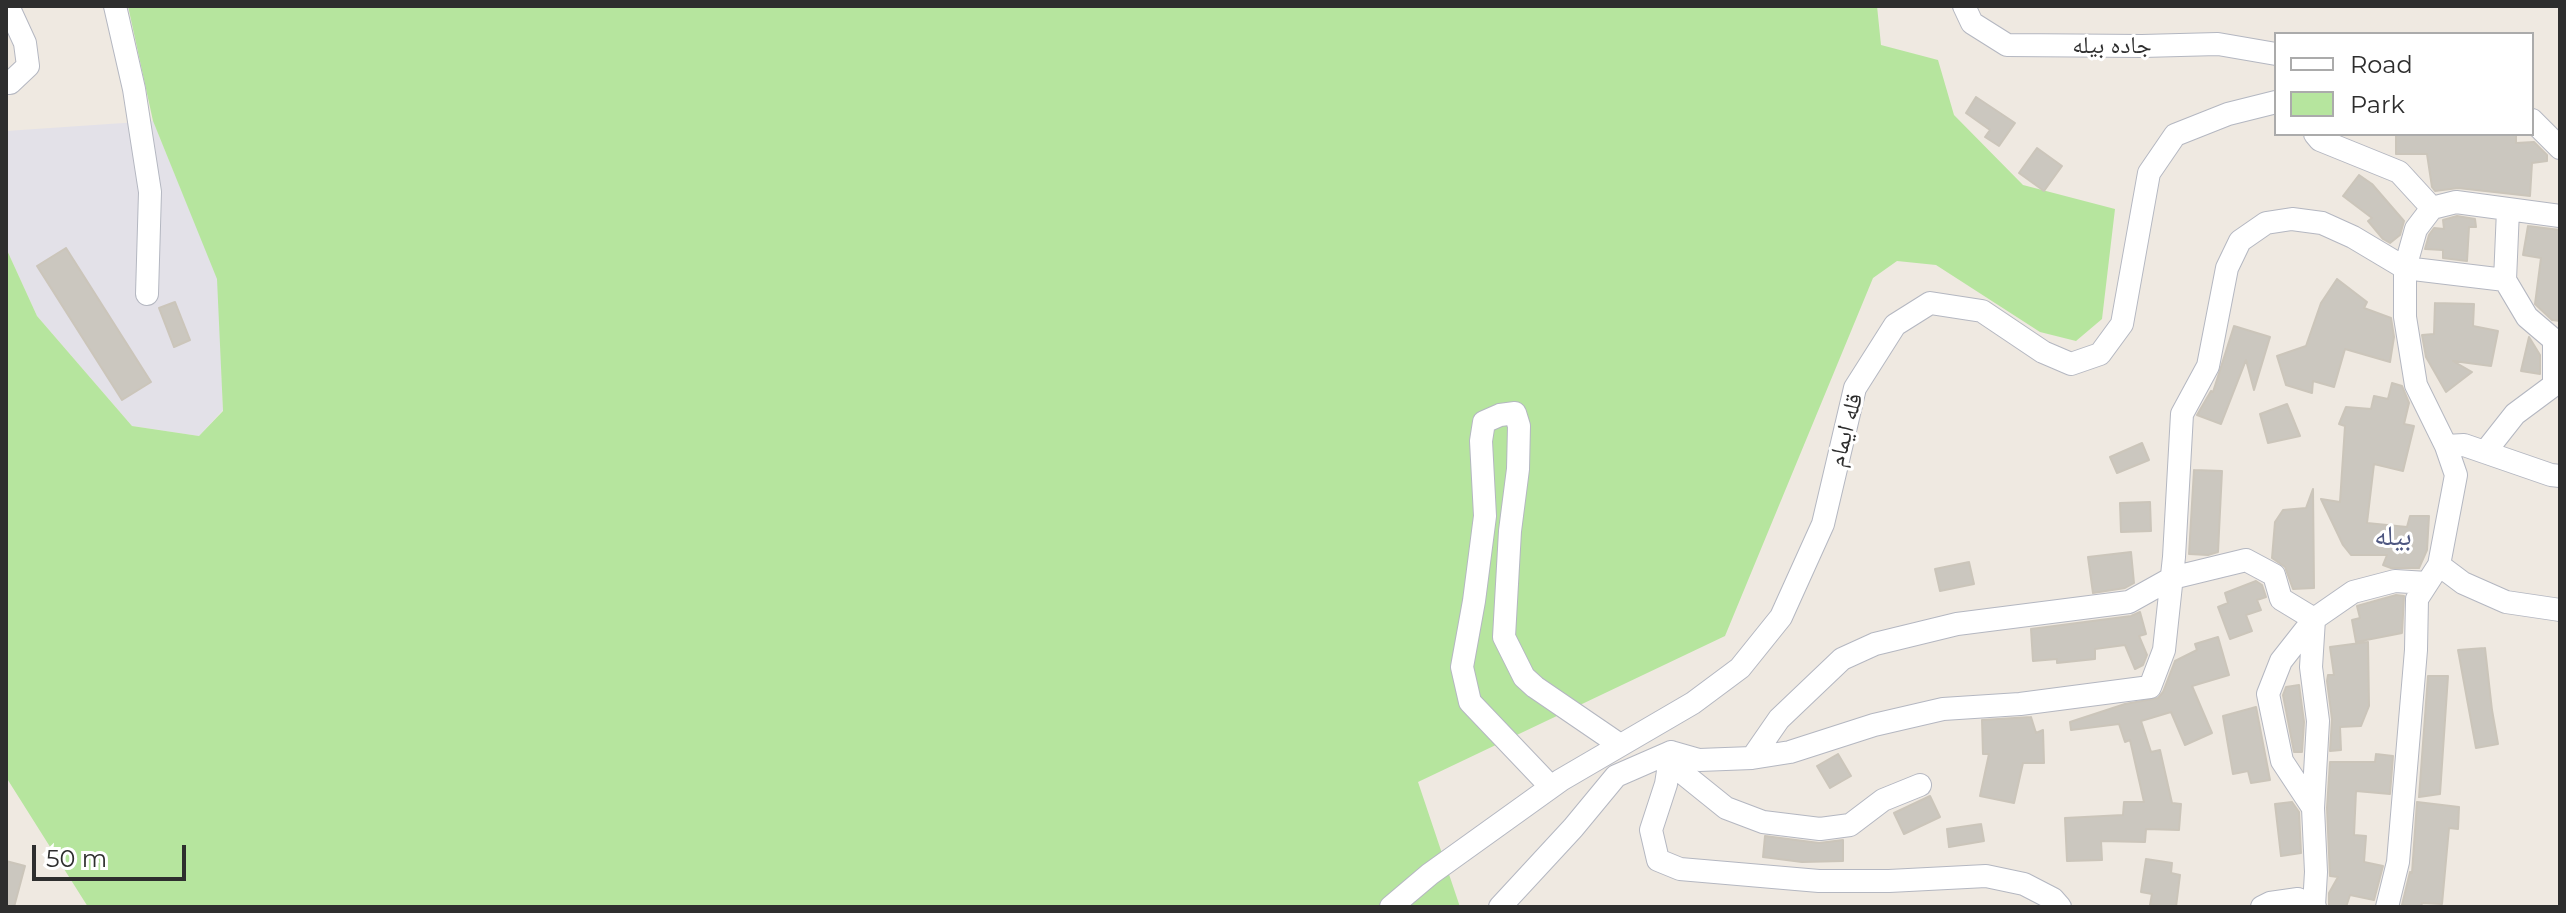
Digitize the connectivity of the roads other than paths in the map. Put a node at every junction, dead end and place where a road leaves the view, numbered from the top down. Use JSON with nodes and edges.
{"nodes":[{"id":1,"x":8,"y":6,"type":"edge"},
{"id":2,"x":115,"y":6,"type":"edge"},
{"id":3,"x":1964,"y":6,"type":"edge"},
{"id":4,"x":2274,"y":54,"type":"edge"},
{"id":5,"x":6,"y":83,"type":"edge"},
{"id":6,"x":2274,"y":102,"type":"edge"},
{"id":7,"x":2534,"y":122,"type":"edge"},
{"id":8,"x":2317,"y":136,"type":"edge"},
{"id":9,"x":2560,"y":148,"type":"edge"},
{"id":10,"x":2432,"y":208,"type":"junction"},
{"id":11,"x":2508,"y":210,"type":"junction"},
{"id":12,"x":2560,"y":216,"type":"edge"},
{"id":13,"x":2405,"y":268,"type":"junction"},
{"id":14,"x":2505,"y":280,"type":"junction"},
{"id":15,"x":147,"y":294,"type":"dead end"},
{"id":16,"x":2446,"y":446,"type":"junction"},
{"id":17,"x":2485,"y":452,"type":"junction"},
{"id":18,"x":2560,"y":476,"type":"edge"},
{"id":19,"x":2433,"y":574,"type":"junction"},
{"id":20,"x":2172,"y":578,"type":"junction"},
{"id":21,"x":2560,"y":610,"type":"edge"},
{"id":22,"x":2314,"y":619,"type":"junction"},
{"id":23,"x":1620,"y":745,"type":"junction"},
{"id":24,"x":1671,"y":752,"type":"junction"},
{"id":25,"x":1752,"y":758,"type":"junction"},
{"id":26,"x":1920,"y":785,"type":"dead end"},
{"id":27,"x":1551,"y":787,"type":"junction"},
{"id":28,"x":2313,"y":808,"type":"junction"},
{"id":29,"x":1391,"y":907,"type":"edge"},
{"id":30,"x":1500,"y":907,"type":"edge"},
{"id":31,"x":2060,"y":907,"type":"edge"},
{"id":32,"x":2262,"y":907,"type":"edge"},
{"id":33,"x":2315,"y":907,"type":"edge"},
{"id":34,"x":2387,"y":907,"type":"edge"}],
"edges":[{"from":1,"to":5,"type":"street"},
{"from":2,"to":15,"type":"street"},
{"from":3,"to":4,"type":"street","name":"جاده بیله"},
{"from":6,"to":23,"type":"street","name":"قله ایمام"},
{"from":7,"to":9,"type":"street"},
{"from":8,"to":10,"type":"street"},
{"from":10,"to":11,"type":"street"},
{"from":10,"to":13,"type":"street"},
{"from":11,"to":12,"type":"street"},
{"from":11,"to":14,"type":"street"},
{"from":13,"to":14,"type":"street"},
{"from":13,"to":16,"type":"street"},
{"from":13,"to":20,"type":"street"},
{"from":14,"to":17,"type":"street"},
{"from":16,"to":17,"type":"street"},
{"from":16,"to":19,"type":"street"},
{"from":17,"to":18,"type":"street"},
{"from":19,"to":21,"type":"street"},
{"from":19,"to":22,"type":"street"},
{"from":19,"to":34,"type":"street"},
{"from":20,"to":22,"type":"street"},
{"from":20,"to":25,"type":"street"},
{"from":20,"to":25,"type":"street"},
{"from":22,"to":28,"type":"street"},
{"from":22,"to":28,"type":"street"},
{"from":23,"to":27,"type":"street","name":"قله ایمام"},
{"from":23,"to":27,"type":"street"},
{"from":24,"to":25,"type":"street"},
{"from":24,"to":26,"type":"street"},
{"from":24,"to":30,"type":"street"},
{"from":24,"to":31,"type":"street"},
{"from":27,"to":29,"type":"street","name":"قله ایمام"},
{"from":28,"to":33,"type":"street"},
{"from":32,"to":33,"type":"street"}]}
